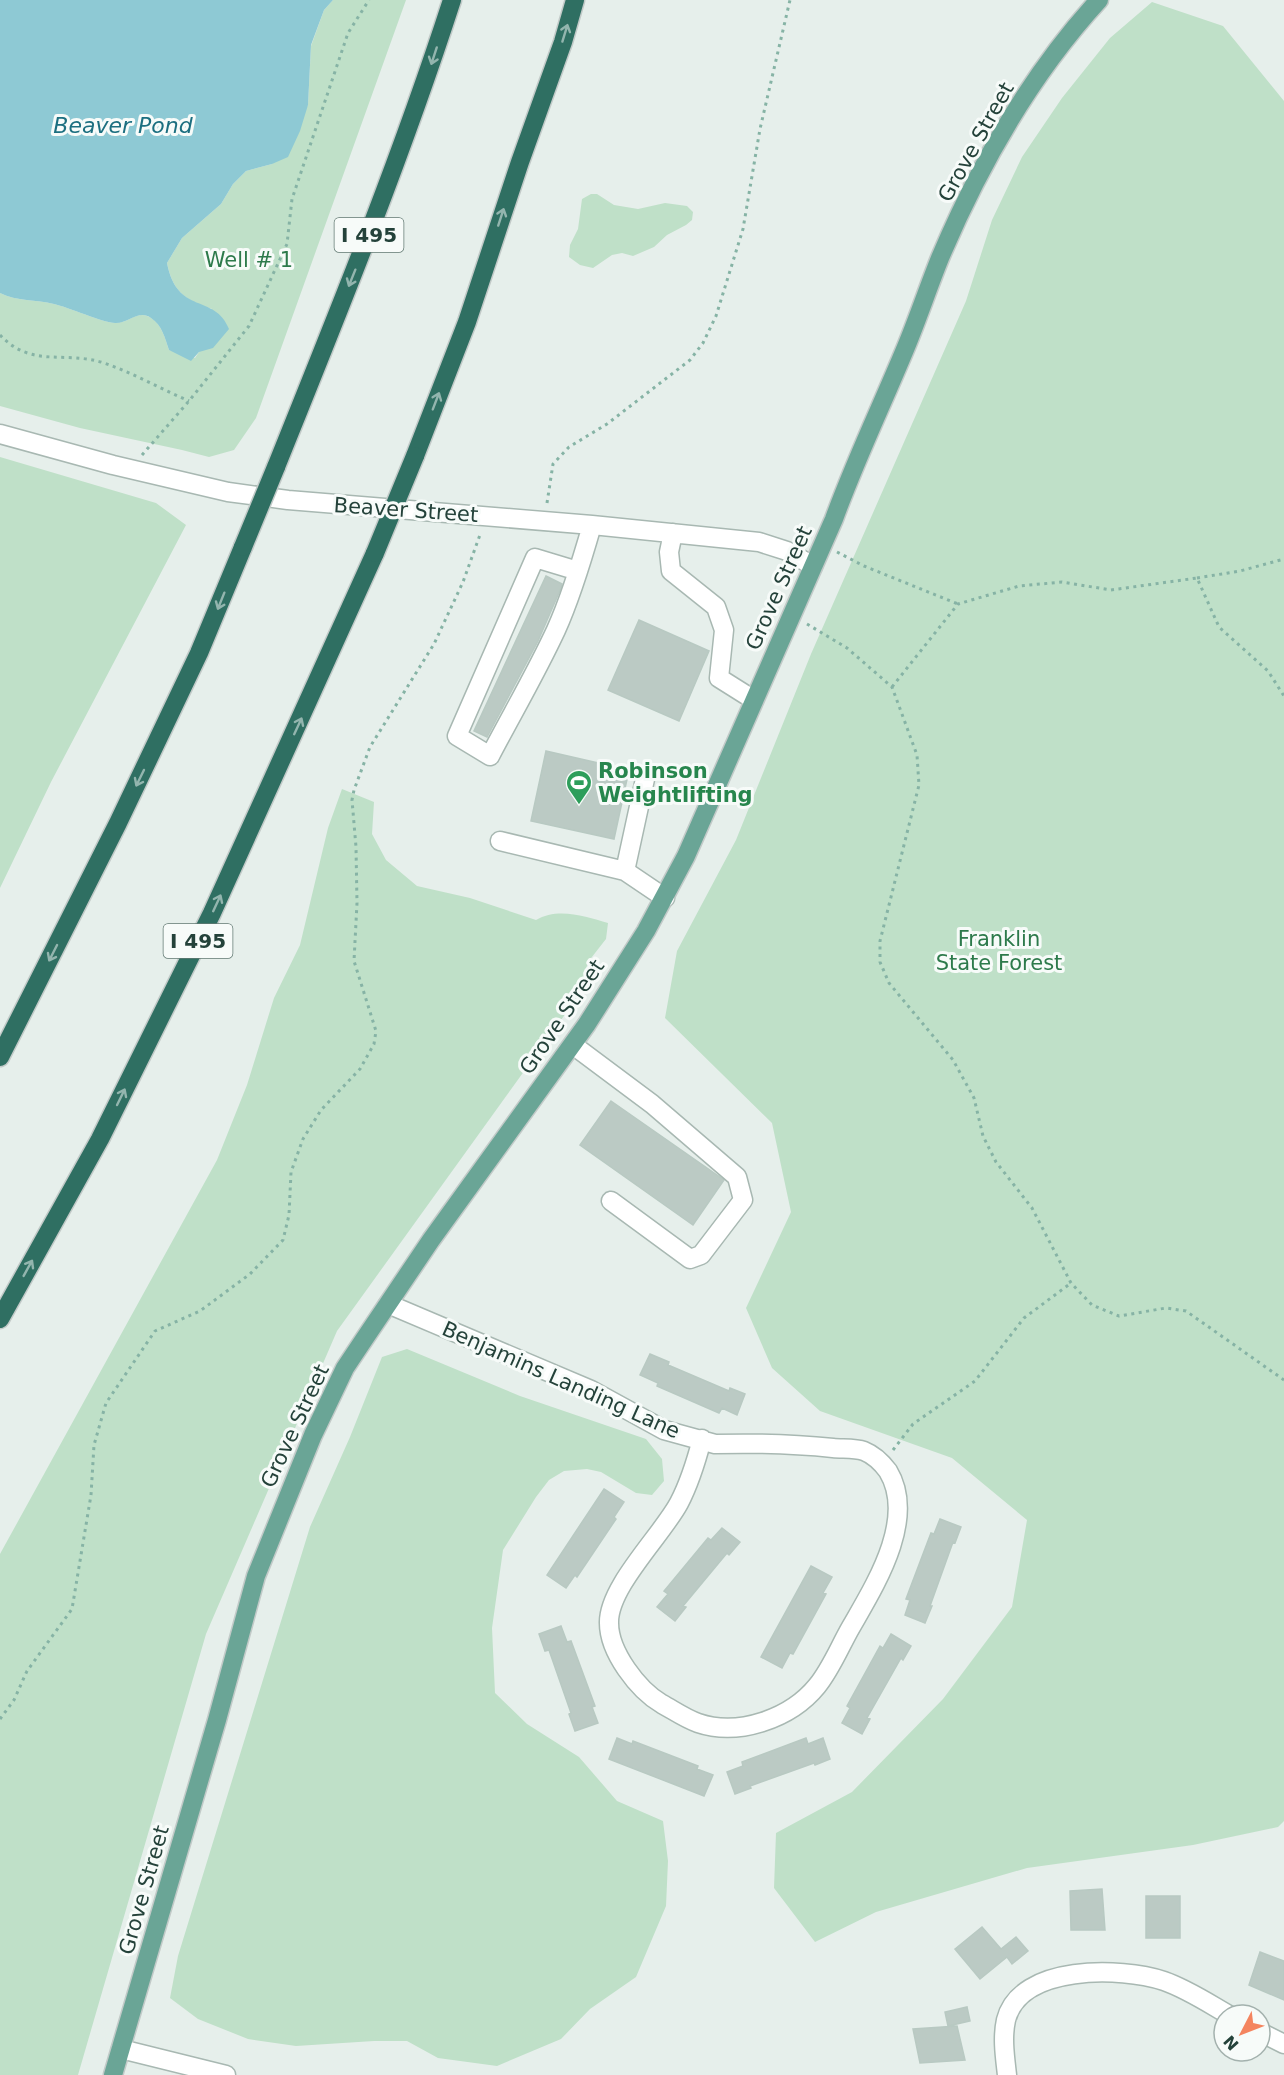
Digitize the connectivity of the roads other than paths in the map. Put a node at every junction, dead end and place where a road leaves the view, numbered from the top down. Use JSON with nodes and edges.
{"nodes":[{"id":1,"x":452,"y":0,"type":"edge"},
{"id":2,"x":575,"y":0,"type":"edge"},
{"id":3,"x":1099,"y":0,"type":"edge"},
{"id":4,"x":0,"y":434,"type":"edge"},
{"id":5,"x":592,"y":525,"type":"junction"},
{"id":6,"x":673,"y":532,"type":"junction"},
{"id":7,"x":813,"y":566,"type":"junction"},
{"id":8,"x":578,"y":571,"type":"junction"},
{"id":9,"x":754,"y":700,"type":"junction"},
{"id":10,"x":645,"y":779,"type":"dead end"},
{"id":11,"x":500,"y":842,"type":"dead end"},
{"id":12,"x":625,"y":871,"type":"junction"},
{"id":13,"x":665,"y":898,"type":"junction"},
{"id":14,"x":573,"y":1045,"type":"junction"},
{"id":15,"x":0,"y":1057,"type":"edge"},
{"id":16,"x":610,"y":1201,"type":"dead end"},
{"id":17,"x":388,"y":1304,"type":"junction"},
{"id":18,"x":0,"y":1319,"type":"edge"},
{"id":19,"x":702,"y":1439,"type":"junction"},
{"id":20,"x":1212,"y":2006,"type":"edge"},
{"id":21,"x":121,"y":2049,"type":"junction"},
{"id":22,"x":113,"y":2075,"type":"edge"},
{"id":23,"x":226,"y":2075,"type":"edge"},
{"id":24,"x":1006,"y":2075,"type":"edge"}],
"edges":[{"from":1,"to":15,"type":"highway","number":"I 495","one_way":true,"bridge":true},
{"from":18,"to":2,"type":"highway","number":"I 495","one_way":true,"bridge":true},
{"from":3,"to":7,"type":"main road","name":"Grove Street"},
{"from":4,"to":5,"type":"street","name":"Beaver Street"},
{"from":5,"to":6,"type":"street","name":"Beaver Street"},
{"from":5,"to":8,"type":"street"},
{"from":6,"to":7,"type":"street","name":"Beaver Street"},
{"from":6,"to":9,"type":"street"},
{"from":7,"to":9,"type":"main road","name":"Grove Street"},
{"from":8,"to":8,"type":"street"},
{"from":9,"to":13,"type":"main road","name":"Grove Street"},
{"from":10,"to":12,"type":"street"},
{"from":11,"to":12,"type":"street"},
{"from":12,"to":13,"type":"street"},
{"from":13,"to":14,"type":"main road","name":"Grove Street"},
{"from":14,"to":16,"type":"street"},
{"from":14,"to":17,"type":"main road","name":"Grove Street"},
{"from":17,"to":19,"type":"street","name":"Benjamins Landing Lane"},
{"from":17,"to":21,"type":"main road","name":"Grove Street"},
{"from":19,"to":19,"type":"street","name":"Benjamins Landing Lane"},
{"from":20,"to":24,"type":"street"},
{"from":21,"to":22,"type":"main road","name":"Grove Street"},
{"from":21,"to":23,"type":"street"}]}
